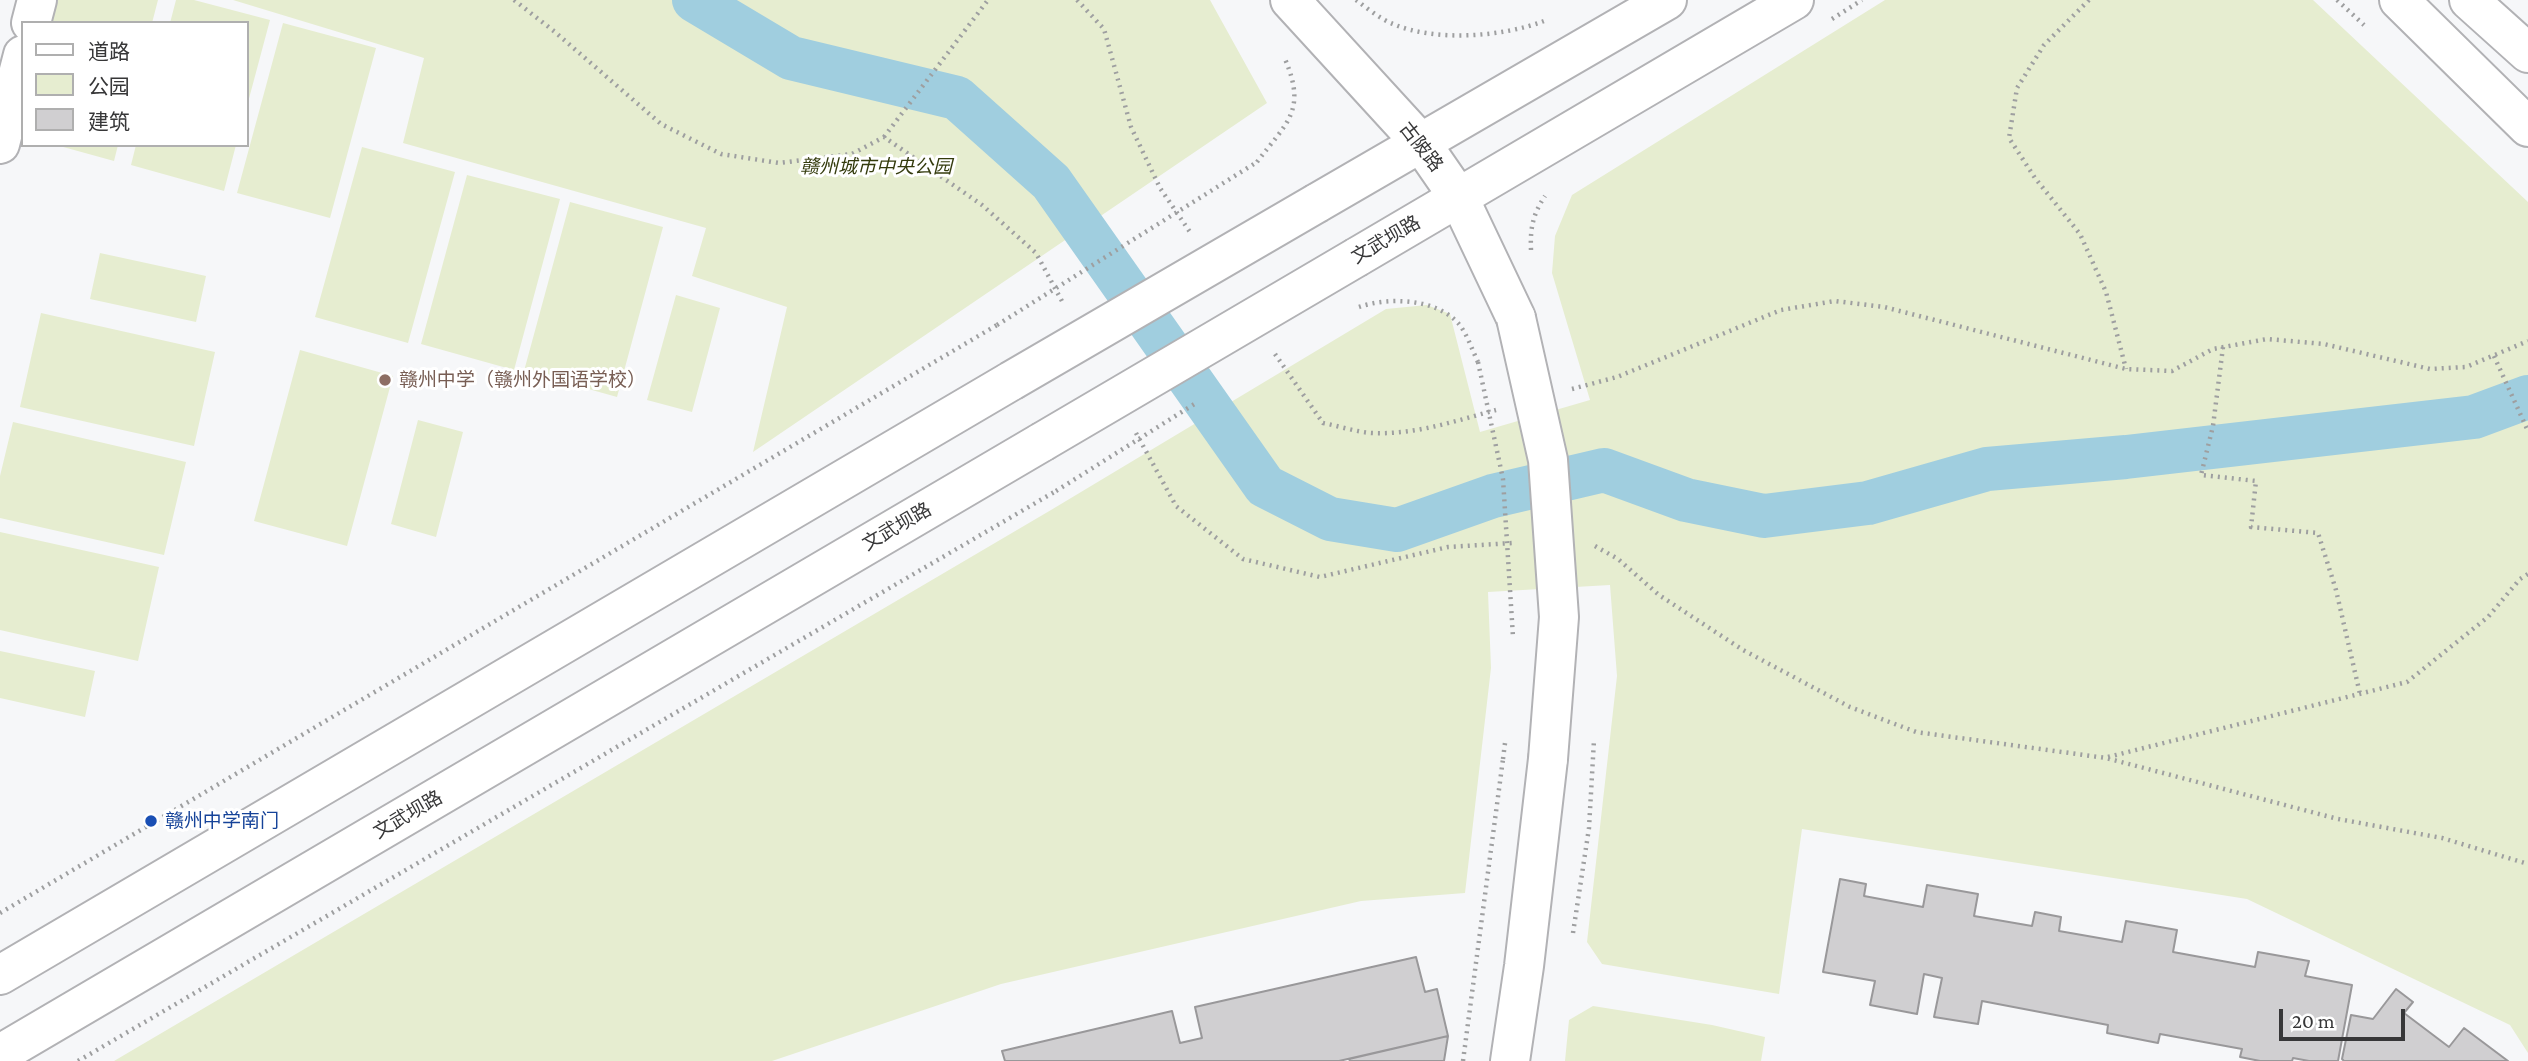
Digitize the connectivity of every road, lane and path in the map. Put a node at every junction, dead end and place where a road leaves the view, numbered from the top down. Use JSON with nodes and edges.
{"nodes":[{"id":1,"x":37,"y":0,"type":"edge"},
{"id":2,"x":513,"y":0,"type":"edge"},
{"id":3,"x":988,"y":0,"type":"edge"},
{"id":4,"x":1077,"y":0,"type":"edge"},
{"id":5,"x":1290,"y":0,"type":"edge"},
{"id":6,"x":1356,"y":0,"type":"edge"},
{"id":7,"x":1667,"y":0,"type":"edge"},
{"id":8,"x":1794,"y":0,"type":"edge"},
{"id":9,"x":1863,"y":0,"type":"edge"},
{"id":10,"x":2089,"y":0,"type":"edge"},
{"id":11,"x":2399,"y":0,"type":"edge"},
{"id":12,"x":2469,"y":0,"type":"edge"},
{"id":13,"x":1548,"y":19,"type":"dead end"},
{"id":14,"x":32,"y":21,"type":"edge"},
{"id":15,"x":1827,"y":22,"type":"dead end"},
{"id":16,"x":1283,"y":51,"type":"dead end"},
{"id":17,"x":2528,"y":53,"type":"edge"},
{"id":18,"x":21,"y":63,"type":"edge"},
{"id":19,"x":2528,"y":127,"type":"edge"},
{"id":20,"x":884,"y":136,"type":"junction"},
{"id":21,"x":1421,"y":143,"type":"junction"},
{"id":22,"x":0,"y":144,"type":"edge"},
{"id":23,"x":1552,"y":190,"type":"dead end"},
{"id":24,"x":1459,"y":198,"type":"junction"},
{"id":25,"x":1191,"y":233,"type":"dead end"},
{"id":26,"x":1531,"y":253,"type":"dead end"},
{"id":27,"x":1351,"y":309,"type":"dead end"},
{"id":28,"x":1069,"y":314,"type":"dead end"},
{"id":29,"x":2528,"y":341,"type":"edge"},
{"id":30,"x":1269,"y":345,"type":"dead end"},
{"id":31,"x":2223,"y":347,"type":"junction"},
{"id":32,"x":2494,"y":356,"type":"junction"},
{"id":33,"x":2126,"y":369,"type":"junction"},
{"id":34,"x":1566,"y":391,"type":"dead end"},
{"id":35,"x":1502,"y":408,"type":"dead end"},
{"id":36,"x":1129,"y":422,"type":"dead end"},
{"id":37,"x":2528,"y":431,"type":"edge"},
{"id":38,"x":1056,"y":491,"type":"dead end"},
{"id":39,"x":1514,"y":542,"type":"dead end"},
{"id":40,"x":1590,"y":543,"type":"dead end"},
{"id":41,"x":2528,"y":574,"type":"edge"},
{"id":42,"x":1514,"y":650,"type":"dead end"},
{"id":43,"x":2360,"y":694,"type":"junction"},
{"id":44,"x":1506,"y":732,"type":"dead end"},
{"id":45,"x":2106,"y":758,"type":"junction"},
{"id":46,"x":2528,"y":864,"type":"edge"},
{"id":47,"x":0,"y":913,"type":"edge"},
{"id":48,"x":0,"y":975,"type":"edge"},
{"id":49,"x":0,"y":1054,"type":"edge"},
{"id":50,"x":78,"y":1061,"type":"edge"},
{"id":51,"x":1464,"y":1061,"type":"edge"},
{"id":52,"x":1510,"y":1061,"type":"edge"}],
"edges":[{"from":1,"to":14,"type":"main road"},
{"from":2,"to":20,"type":"path"},
{"from":3,"to":20,"type":"path"},
{"from":4,"to":25,"type":"path"},
{"from":5,"to":21,"type":"main road","name":"古陂路"},
{"from":6,"to":13,"type":"path"},
{"from":7,"to":21,"type":"main road"},
{"from":8,"to":24,"type":"main road","name":"文武坝路"},
{"from":9,"to":15,"type":"path"},
{"from":10,"to":33,"type":"path"},
{"from":11,"to":19,"type":"main road"},
{"from":12,"to":17,"type":"main road"},
{"from":16,"to":47,"type":"path","bridge":true},
{"from":18,"to":22,"type":"main road"},
{"from":20,"to":28,"type":"path"},
{"from":21,"to":24,"type":"main road","name":"古陂路"},
{"from":21,"to":48,"type":"main road","bridge":true},
{"from":23,"to":26,"type":"path"},
{"from":24,"to":49,"type":"main road","name":"文武坝路","bridge":true},
{"from":24,"to":52,"type":"main road","name":"古陂路","bridge":true},
{"from":27,"to":42,"type":"path","bridge":true},
{"from":29,"to":32,"type":"path"},
{"from":30,"to":35,"type":"path"},
{"from":31,"to":32,"type":"path"},
{"from":31,"to":33,"type":"path"},
{"from":31,"to":43,"type":"path"},
{"from":32,"to":37,"type":"path"},
{"from":33,"to":34,"type":"path"},
{"from":36,"to":39,"type":"path"},
{"from":38,"to":50,"type":"path"},
{"from":40,"to":45,"type":"path"},
{"from":41,"to":43,"type":"path"},
{"from":43,"to":45,"type":"path"},
{"from":44,"to":51,"type":"path","bridge":true},
{"from":45,"to":46,"type":"path"}]}
